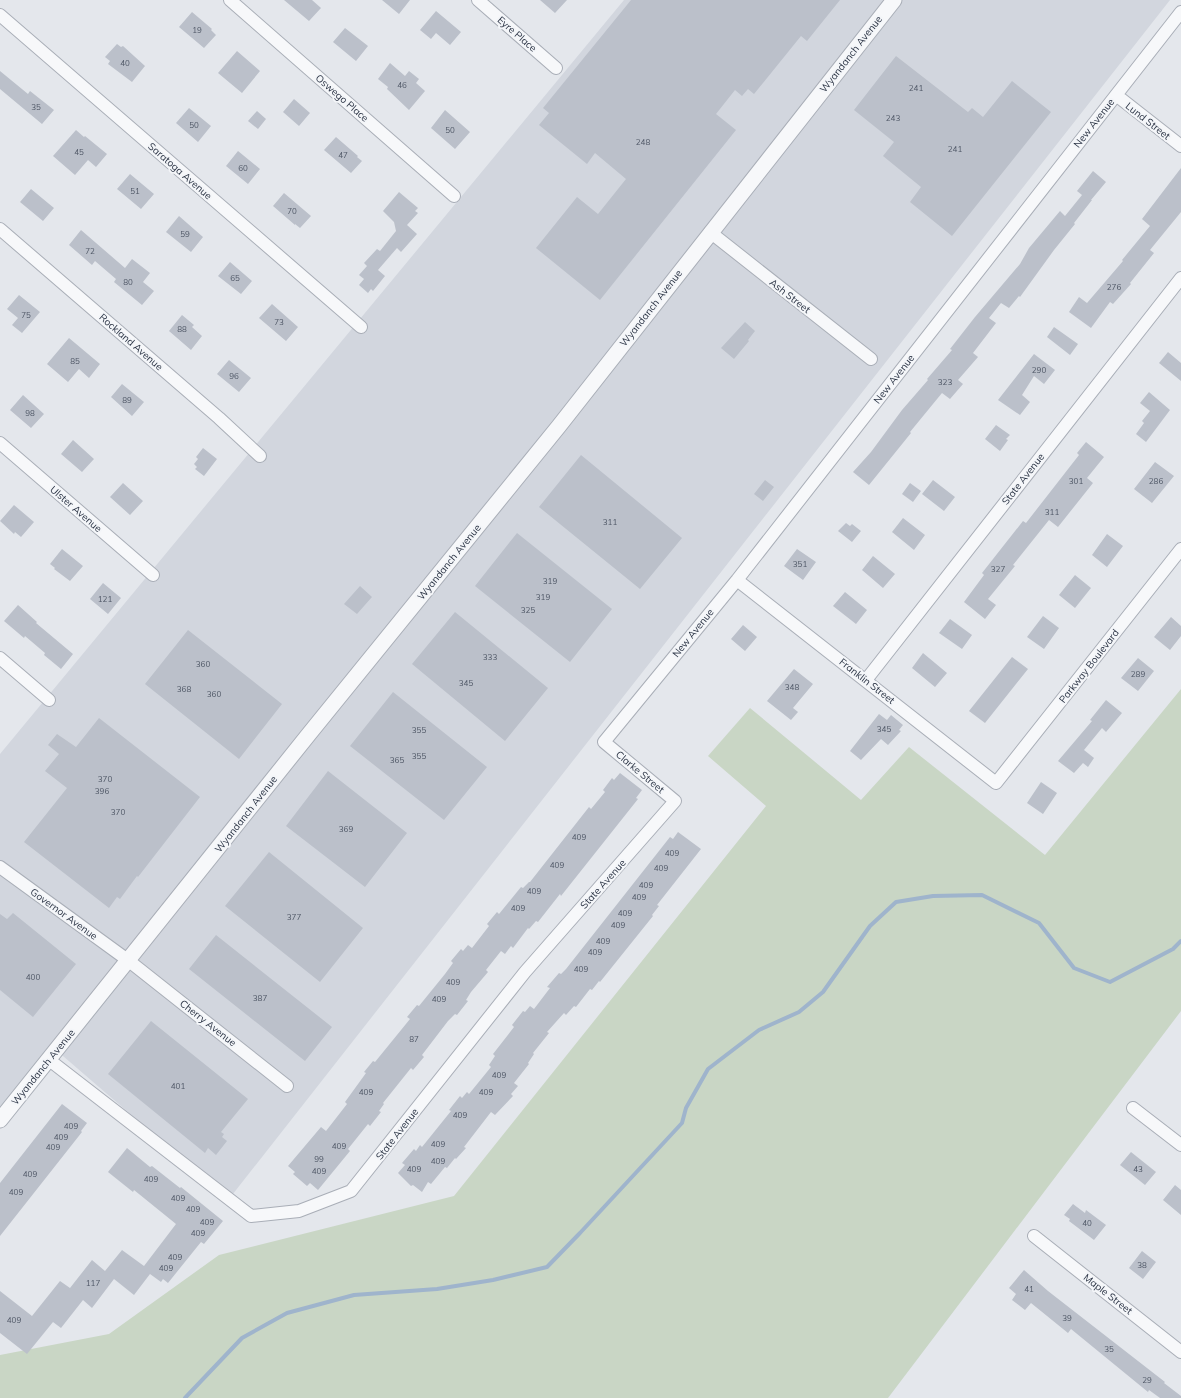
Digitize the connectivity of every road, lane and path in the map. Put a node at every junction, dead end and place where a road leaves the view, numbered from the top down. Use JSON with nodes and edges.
{"nodes":[{"id":1,"x":230,"y":0,"type":"edge"},
{"id":2,"x":478,"y":0,"type":"edge"},
{"id":3,"x":894,"y":0,"type":"edge"},
{"id":4,"x":1181,"y":12,"type":"edge"},
{"id":5,"x":0,"y":15,"type":"edge"},
{"id":6,"x":556,"y":68,"type":"dead end"},
{"id":7,"x":1116,"y":96,"type":"junction"},
{"id":8,"x":1181,"y":146,"type":"edge"},
{"id":9,"x":454,"y":196,"type":"dead end"},
{"id":10,"x":0,"y":229,"type":"edge"},
{"id":11,"x":710,"y":232,"type":"junction"},
{"id":12,"x":1181,"y":278,"type":"edge"},
{"id":13,"x":361,"y":327,"type":"dead end"},
{"id":14,"x":871,"y":359,"type":"dead end"},
{"id":15,"x":0,"y":443,"type":"edge"},
{"id":16,"x":260,"y":456,"type":"dead end"},
{"id":17,"x":1181,"y":549,"type":"edge"},
{"id":18,"x":153,"y":575,"type":"dead end"},
{"id":19,"x":737,"y":580,"type":"junction"},
{"id":20,"x":0,"y":658,"type":"edge"},
{"id":21,"x":866,"y":680,"type":"junction"},
{"id":22,"x":49,"y":700,"type":"dead end"},
{"id":23,"x":604,"y":742,"type":"joint"},
{"id":24,"x":996,"y":783,"type":"joint"},
{"id":25,"x":675,"y":801,"type":"joint"},
{"id":26,"x":0,"y":867,"type":"edge"},
{"id":27,"x":129,"y":961,"type":"junction"},
{"id":28,"x":48,"y":1059,"type":"junction"},
{"id":29,"x":287,"y":1086,"type":"dead end"},
{"id":30,"x":1134,"y":1108,"type":"dead end"},
{"id":31,"x":0,"y":1120,"type":"edge"},
{"id":32,"x":1181,"y":1145,"type":"edge"},
{"id":33,"x":1034,"y":1236,"type":"dead end"},
{"id":34,"x":1181,"y":1352,"type":"edge"}],
"edges":[{"from":1,"to":9,"type":"street","name":"Oswego Place"},
{"from":2,"to":6,"type":"street","name":"Eyre Place"},
{"from":3,"to":11,"type":"street","name":"Wyandanch Avenue"},
{"from":4,"to":7,"type":"street","name":"New Avenue"},
{"from":5,"to":13,"type":"street","name":"Saratoga Avenue"},
{"from":7,"to":8,"type":"street","name":"Lund Street"},
{"from":7,"to":19,"type":"street","name":"New Avenue"},
{"from":10,"to":16,"type":"street","name":"Rockland Avenue"},
{"from":11,"to":14,"type":"street","name":"Ash Street"},
{"from":11,"to":27,"type":"street","name":"Wyandanch Avenue"},
{"from":12,"to":21,"type":"street","name":"State Avenue"},
{"from":15,"to":18,"type":"street","name":"Ulster Avenue"},
{"from":17,"to":24,"type":"street","name":"Parkway Boulevard"},
{"from":19,"to":21,"type":"street","name":"Franklin Street"},
{"from":19,"to":23,"type":"street","name":"New Avenue"},
{"from":20,"to":22,"type":"street"},
{"from":21,"to":24,"type":"street","name":"Franklin Street"},
{"from":23,"to":25,"type":"street","name":"Clarke Street"},
{"from":25,"to":28,"type":"street","name":"State Avenue"},
{"from":26,"to":27,"type":"street","name":"Governor Avenue"},
{"from":27,"to":28,"type":"street","name":"Wyandanch Avenue"},
{"from":27,"to":29,"type":"street","name":"Cherry Avenue"},
{"from":28,"to":31,"type":"street","name":"Wyandanch Avenue"},
{"from":30,"to":32,"type":"street"},
{"from":33,"to":34,"type":"street","name":"Maple Street"}]}
